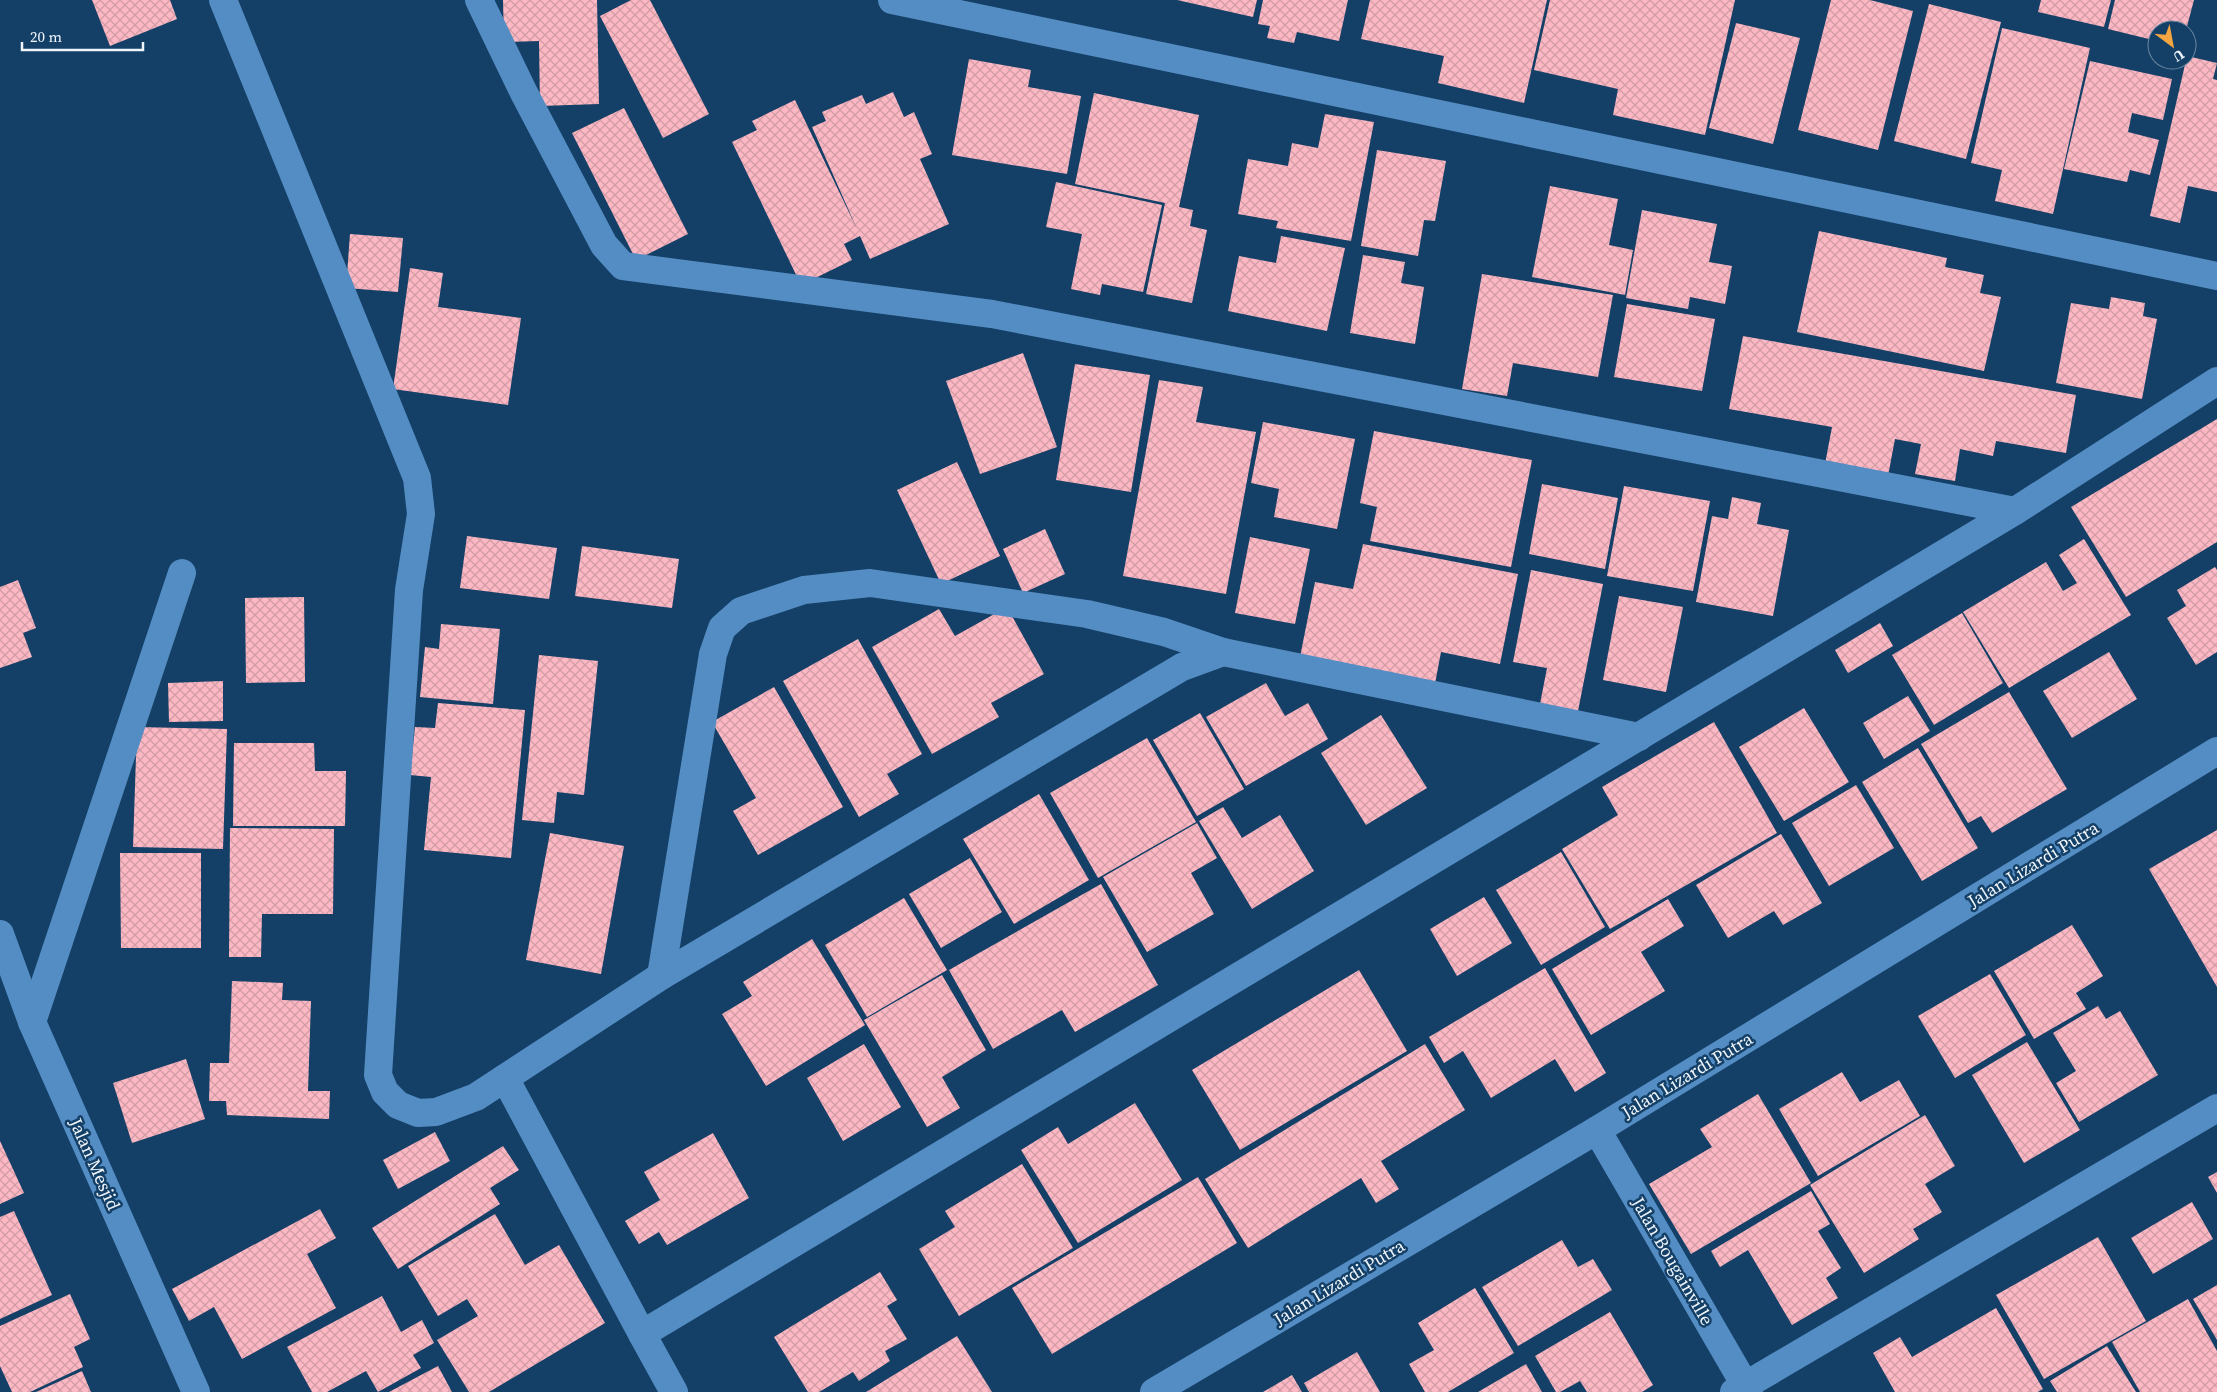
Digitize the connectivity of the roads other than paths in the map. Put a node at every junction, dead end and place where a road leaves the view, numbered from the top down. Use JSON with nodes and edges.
{"nodes":[{"id":1,"x":223,"y":0,"type":"edge"},
{"id":2,"x":479,"y":0,"type":"edge"},
{"id":3,"x":892,"y":0,"type":"edge"},
{"id":4,"x":2217,"y":276,"type":"edge"},
{"id":5,"x":2217,"y":381,"type":"edge"},
{"id":6,"x":2015,"y":512,"type":"junction"},
{"id":7,"x":182,"y":573,"type":"dead end"},
{"id":8,"x":1223,"y":652,"type":"junction"},
{"id":9,"x":1639,"y":737,"type":"junction"},
{"id":10,"x":2217,"y":752,"type":"edge"},
{"id":11,"x":0,"y":934,"type":"edge"},
{"id":12,"x":661,"y":976,"type":"junction"},
{"id":13,"x":32,"y":1022,"type":"junction"},
{"id":14,"x":505,"y":1078,"type":"junction"},
{"id":15,"x":2217,"y":1108,"type":"edge"},
{"id":16,"x":1597,"y":1130,"type":"junction"},
{"id":17,"x":642,"y":1334,"type":"junction"},
{"id":18,"x":1742,"y":1390,"type":"edge"},
{"id":19,"x":196,"y":1392,"type":"edge"},
{"id":20,"x":674,"y":1392,"type":"edge"},
{"id":21,"x":1154,"y":1392,"type":"edge"}],
"edges":[{"from":1,"to":14,"type":"street"},
{"from":2,"to":6,"type":"street"},
{"from":3,"to":4,"type":"street"},
{"from":5,"to":6,"type":"street"},
{"from":6,"to":9,"type":"street"},
{"from":7,"to":13,"type":"street"},
{"from":8,"to":9,"type":"street"},
{"from":8,"to":12,"type":"street"},
{"from":8,"to":12,"type":"street"},
{"from":9,"to":17,"type":"street"},
{"from":10,"to":16,"type":"street","name":"Jalan Lizardi Putra"},
{"from":11,"to":13,"type":"street","name":"Jalan Mesjid"},
{"from":12,"to":14,"type":"street"},
{"from":13,"to":19,"type":"street","name":"Jalan Mesjid"},
{"from":14,"to":17,"type":"street"},
{"from":15,"to":18,"type":"street"},
{"from":16,"to":18,"type":"street","name":"Jalan Bougainville"},
{"from":16,"to":21,"type":"street","name":"Jalan Lizardi Putra"},
{"from":17,"to":20,"type":"street"}]}
